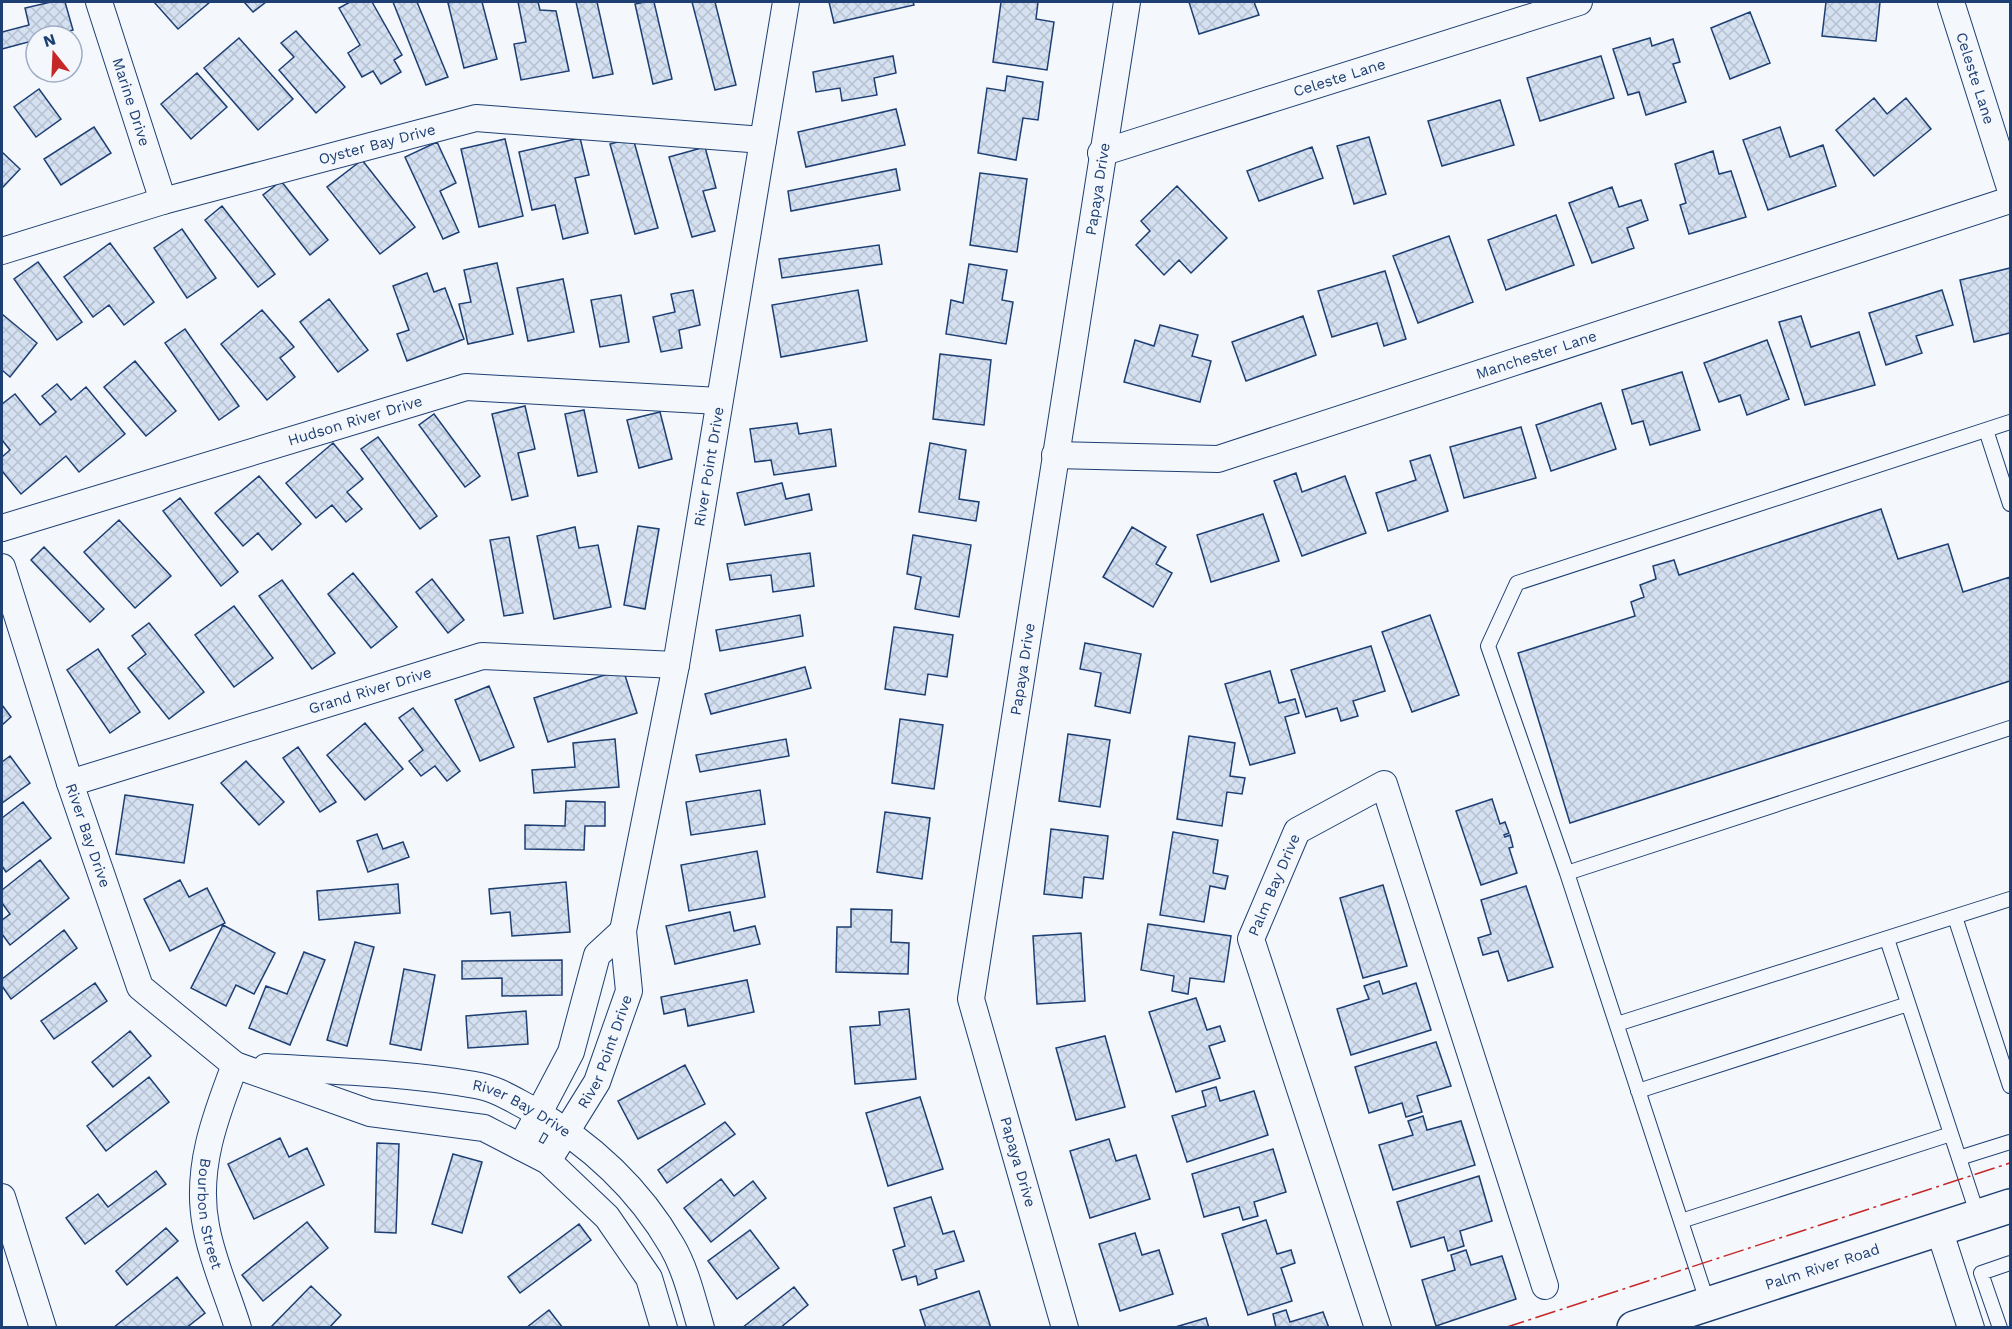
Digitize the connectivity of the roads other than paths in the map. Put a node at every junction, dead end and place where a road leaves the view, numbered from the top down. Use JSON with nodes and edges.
{"nodes":[{"id":1,"x":99,"y":2,"type":"edge"},
{"id":2,"x":786,"y":2,"type":"edge"},
{"id":3,"x":1127,"y":2,"type":"edge"},
{"id":4,"x":1579,"y":2,"type":"edge"},
{"id":5,"x":1951,"y":2,"type":"edge"},
{"id":6,"x":763,"y":141,"type":"junction"},
{"id":7,"x":1101,"y":153,"type":"junction"},
{"id":8,"x":2010,"y":188,"type":"edge"},
{"id":9,"x":2010,"y":200,"type":"edge"},
{"id":10,"x":163,"y":201,"type":"junction"},
{"id":11,"x":2,"y":251,"type":"edge"},
{"id":12,"x":719,"y":401,"type":"junction"},
{"id":13,"x":2010,"y":422,"type":"edge"},
{"id":14,"x":1986,"y":430,"type":"junction"},
{"id":15,"x":1055,"y":454,"type":"junction"},
{"id":16,"x":2010,"y":504,"type":"edge"},
{"id":17,"x":2,"y":528,"type":"edge"},
{"id":18,"x":2,"y":567,"type":"edge"},
{"id":19,"x":676,"y":665,"type":"junction"},
{"id":20,"x":2010,"y":728,"type":"edge"},
{"id":21,"x":70,"y":783,"type":"junction"},
{"id":22,"x":1567,"y":873,"type":"junction"},
{"id":23,"x":2010,"y":899,"type":"edge"},
{"id":24,"x":1955,"y":917,"type":"junction"},
{"id":25,"x":623,"y":931,"type":"junction"},
{"id":26,"x":1887,"y":939,"type":"junction"},
{"id":27,"x":1908,"y":1004,"type":"junction"},
{"id":28,"x":1617,"y":1024,"type":"junction"},
{"id":29,"x":235,"y":1065,"type":"junction"},
{"id":30,"x":2010,"y":1086,"type":"edge"},
{"id":31,"x":1638,"y":1091,"type":"junction"},
{"id":32,"x":538,"y":1114,"type":"junction"},
{"id":33,"x":566,"y":1132,"type":"junction"},
{"id":34,"x":1951,"y":1134,"type":"junction"},
{"id":35,"x":2010,"y":1142,"type":"edge"},
{"id":36,"x":521,"y":1147,"type":"junction"},
{"id":37,"x":1959,"y":1158,"type":"junction"},
{"id":38,"x":548,"y":1161,"type":"junction"},
{"id":39,"x":2,"y":1197,"type":"edge"},
{"id":40,"x":2010,"y":1206,"type":"edge"},
{"id":41,"x":1978,"y":1216,"type":"junction"},
{"id":42,"x":1681,"y":1221,"type":"junction"},
{"id":43,"x":1939,"y":1229,"type":"junction"},
{"id":44,"x":2010,"y":1263,"type":"edge"},
{"id":45,"x":1981,"y":1273,"type":"junction"},
{"id":46,"x":1956,"y":1282,"type":"junction"},
{"id":47,"x":1545,"y":1286,"type":"dead end"},
{"id":48,"x":1707,"y":1304,"type":"junction"},
{"id":49,"x":43,"y":1328,"type":"edge"},
{"id":50,"x":238,"y":1328,"type":"edge"},
{"id":51,"x":664,"y":1328,"type":"edge"},
{"id":52,"x":701,"y":1328,"type":"edge"},
{"id":53,"x":1065,"y":1328,"type":"edge"},
{"id":54,"x":1378,"y":1328,"type":"edge"},
{"id":55,"x":1634,"y":1328,"type":"edge"},
{"id":56,"x":1971,"y":1328,"type":"edge"},
{"id":57,"x":2000,"y":1328,"type":"edge"}],
"edges":[{"from":1,"to":10,"type":"street","name":"Marine Drive"},
{"from":2,"to":6,"type":"street","name":"River Point Drive"},
{"from":3,"to":7,"type":"street","name":"Papaya Drive"},
{"from":4,"to":7,"type":"street","name":"Celeste Lane"},
{"from":5,"to":8,"type":"street","name":"Celeste Lane"},
{"from":6,"to":10,"type":"street","name":"Oyster Bay Drive"},
{"from":6,"to":12,"type":"street","name":"River Point Drive"},
{"from":7,"to":15,"type":"street","name":"Papaya Drive"},
{"from":9,"to":15,"type":"street","name":"Manchester Lane"},
{"from":10,"to":11,"type":"street","name":"Oyster Bay Drive"},
{"from":12,"to":17,"type":"street","name":"Hudson River Drive"},
{"from":12,"to":19,"type":"street","name":"River Point Drive"},
{"from":13,"to":14,"type":"lane"},
{"from":14,"to":16,"type":"lane"},
{"from":14,"to":22,"type":"lane"},
{"from":15,"to":53,"type":"street","name":"Papaya Drive"},
{"from":18,"to":21,"type":"street","name":"River Bay Drive"},
{"from":19,"to":21,"type":"street","name":"Grand River Drive"},
{"from":19,"to":25,"type":"street","name":"River Point Drive"},
{"from":20,"to":22,"type":"lane"},
{"from":21,"to":29,"type":"street","name":"River Bay Drive"},
{"from":22,"to":28,"type":"lane"},
{"from":23,"to":24,"type":"lane"},
{"from":24,"to":26,"type":"lane"},
{"from":24,"to":30,"type":"lane"},
{"from":25,"to":32,"type":"street","name":"River Point Drive"},
{"from":25,"to":33,"type":"street","name":"River Point Drive"},
{"from":26,"to":27,"type":"lane"},
{"from":26,"to":28,"type":"lane"},
{"from":27,"to":31,"type":"lane"},
{"from":27,"to":34,"type":"lane"},
{"from":28,"to":31,"type":"lane"},
{"from":29,"to":32,"type":"street","name":"River Bay Drive"},
{"from":29,"to":36,"type":"street","name":"River Bay Drive"},
{"from":29,"to":50,"type":"street","name":"Bourbon Street"},
{"from":31,"to":42,"type":"lane"},
{"from":32,"to":33,"type":"street","name":"River Bay Drive"},
{"from":32,"to":36,"type":"street","name":"River Point Drive"},
{"from":33,"to":38,"type":"street","name":"River Point Drive"},
{"from":33,"to":52,"type":"street","name":"River Bay Drive"},
{"from":34,"to":37,"type":"lane"},
{"from":34,"to":42,"type":"lane"},
{"from":35,"to":37,"type":"lane"},
{"from":36,"to":38,"type":"street","name":"River Bay Drive"},
{"from":37,"to":41,"type":"lane"},
{"from":38,"to":51,"type":"street","name":"River Bay Drive"},
{"from":39,"to":49,"type":"street"},
{"from":40,"to":41,"type":"street","name":"Palm River Road"},
{"from":41,"to":43,"type":"street","name":"Palm River Road"},
{"from":42,"to":48,"type":"lane"},
{"from":43,"to":46,"type":"street"},
{"from":43,"to":48,"type":"street","name":"Palm River Road"},
{"from":44,"to":45,"type":"lane"},
{"from":45,"to":46,"type":"lane"},
{"from":45,"to":57,"type":"lane"},
{"from":46,"to":56,"type":"street"},
{"from":47,"to":54,"type":"street","name":"Palm Bay Drive"},
{"from":48,"to":55,"type":"street","name":"Palm River Road"}]}
